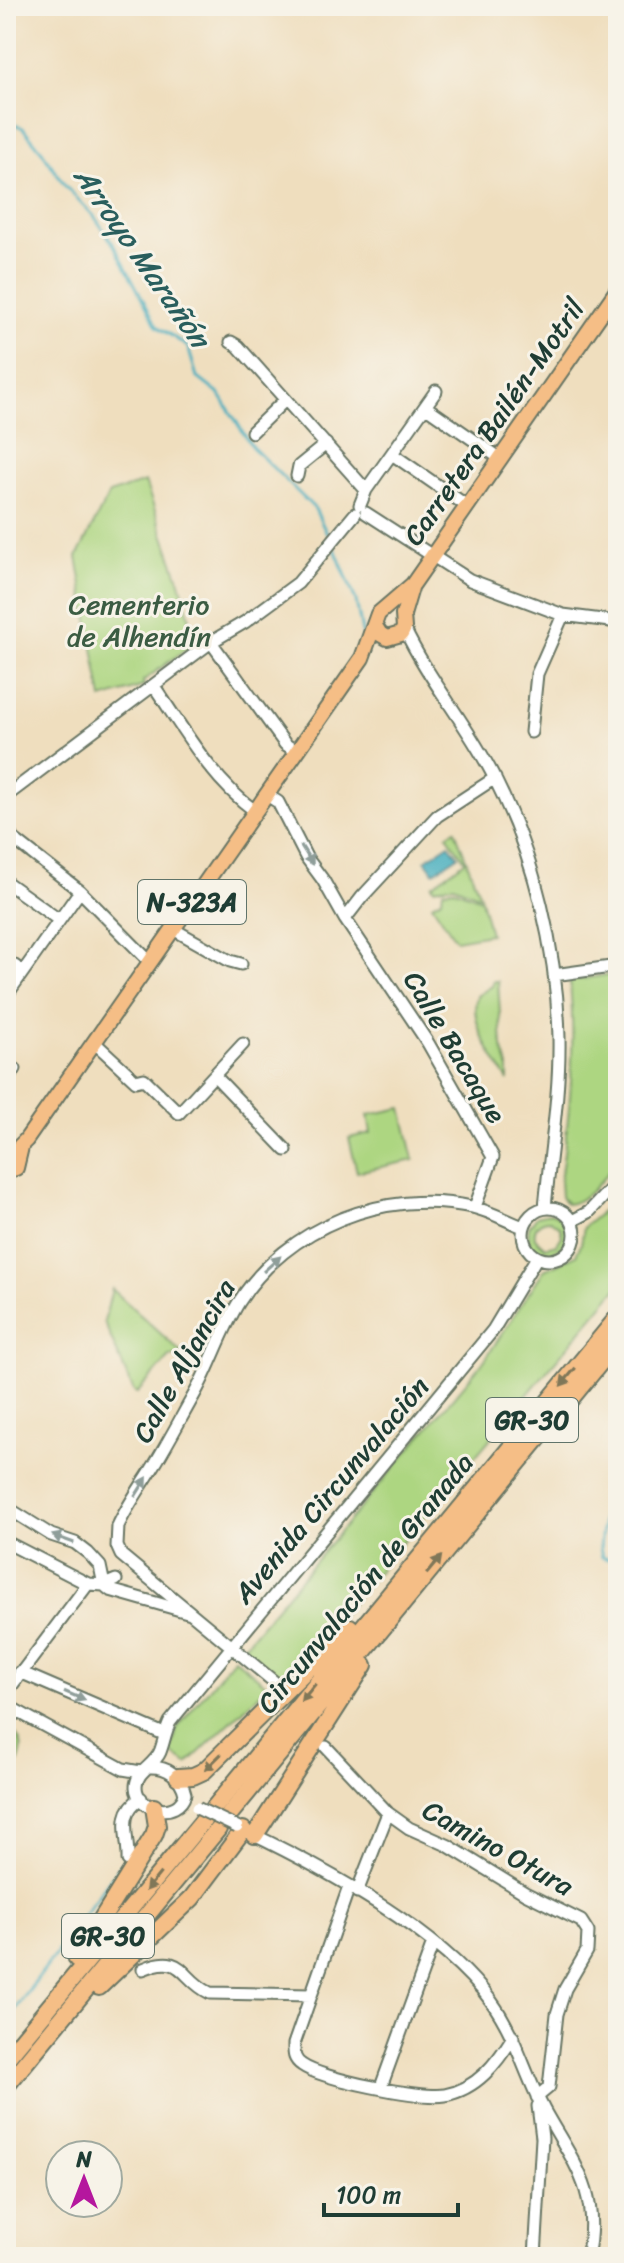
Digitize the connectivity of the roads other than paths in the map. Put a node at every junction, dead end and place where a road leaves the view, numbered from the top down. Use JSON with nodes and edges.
{"nodes":[{"id":1,"x":618,"y":289,"type":"edge"},
{"id":2,"x":231,"y":342,"type":"dead end"},
{"id":3,"x":436,"y":391,"type":"dead end"},
{"id":4,"x":285,"y":400,"type":"junction"},
{"id":5,"x":426,"y":407,"type":"junction"},
{"id":6,"x":252,"y":432,"type":"dead end"},
{"id":7,"x":326,"y":444,"type":"junction"},
{"id":8,"x":392,"y":454,"type":"junction"},
{"id":9,"x":501,"y":459,"type":"junction"},
{"id":10,"x":297,"y":476,"type":"dead end"},
{"id":11,"x":366,"y":490,"type":"junction"},
{"id":12,"x":467,"y":506,"type":"junction"},
{"id":13,"x":360,"y":511,"type":"junction"},
{"id":14,"x":432,"y":557,"type":"junction"},
{"id":15,"x":413,"y":584,"type":"junction"},
{"id":16,"x":387,"y":608,"type":"junction"},
{"id":17,"x":563,"y":615,"type":"junction"},
{"id":18,"x":618,"y":622,"type":"edge"},
{"id":19,"x":375,"y":626,"type":"junction"},
{"id":20,"x":397,"y":630,"type":"junction"},
{"id":21,"x":211,"y":642,"type":"junction"},
{"id":22,"x":362,"y":658,"type":"junction"},
{"id":23,"x":154,"y":686,"type":"junction"},
{"id":24,"x":531,"y":732,"type":"dead end"},
{"id":25,"x":297,"y":752,"type":"junction"},
{"id":26,"x":495,"y":778,"type":"junction"},
{"id":27,"x":267,"y":795,"type":"junction"},
{"id":28,"x":6,"y":796,"type":"edge"},
{"id":29,"x":255,"y":811,"type":"junction"},
{"id":30,"x":6,"y":833,"type":"edge"},
{"id":31,"x":6,"y":882,"type":"edge"},
{"id":32,"x":80,"y":891,"type":"junction"},
{"id":33,"x":345,"y":919,"type":"junction"},
{"id":34,"x":59,"y":920,"type":"junction"},
{"id":35,"x":173,"y":929,"type":"junction"},
{"id":36,"x":6,"y":960,"type":"edge"},
{"id":37,"x":150,"y":962,"type":"junction"},
{"id":38,"x":241,"y":964,"type":"dead end"},
{"id":39,"x":618,"y":966,"type":"edge"},
{"id":40,"x":23,"y":972,"type":"junction"},
{"id":41,"x":554,"y":975,"type":"junction"},
{"id":42,"x":6,"y":996,"type":"edge"},
{"id":43,"x":94,"y":1042,"type":"junction"},
{"id":44,"x":243,"y":1044,"type":"dead end"},
{"id":45,"x":15,"y":1069,"type":"dead end"},
{"id":46,"x":215,"y":1076,"type":"junction"},
{"id":47,"x":6,"y":1080,"type":"edge"},
{"id":48,"x":286,"y":1150,"type":"dead end"},
{"id":49,"x":11,"y":1162,"type":"edge"},
{"id":50,"x":618,"y":1181,"type":"edge"},
{"id":51,"x":475,"y":1207,"type":"junction"},
{"id":52,"x":545,"y":1208,"type":"junction"},
{"id":53,"x":572,"y":1221,"type":"junction"},
{"id":54,"x":523,"y":1227,"type":"junction"},
{"id":55,"x":537,"y":1257,"type":"junction"},
{"id":56,"x":618,"y":1317,"type":"edge"},
{"id":57,"x":618,"y":1341,"type":"edge"},
{"id":58,"x":6,"y":1507,"type":"edge"},
{"id":59,"x":6,"y":1542,"type":"edge"},
{"id":60,"x":123,"y":1557,"type":"junction"},
{"id":61,"x":135,"y":1566,"type":"junction"},
{"id":62,"x":119,"y":1575,"type":"junction"},
{"id":63,"x":88,"y":1584,"type":"junction"},
{"id":64,"x":104,"y":1585,"type":"junction"},
{"id":65,"x":393,"y":1590,"type":"junction"},
{"id":66,"x":122,"y":1593,"type":"junction"},
{"id":67,"x":191,"y":1613,"type":"junction"},
{"id":68,"x":394,"y":1614,"type":"junction"},
{"id":69,"x":231,"y":1646,"type":"junction"},
{"id":70,"x":20,"y":1672,"type":"junction"},
{"id":71,"x":278,"y":1685,"type":"dead end"},
{"id":72,"x":6,"y":1693,"type":"edge"},
{"id":73,"x":6,"y":1708,"type":"edge"},
{"id":74,"x":164,"y":1734,"type":"junction"},
{"id":75,"x":326,"y":1747,"type":"dead end"},
{"id":76,"x":161,"y":1751,"type":"junction"},
{"id":77,"x":145,"y":1770,"type":"junction"},
{"id":78,"x":173,"y":1774,"type":"junction"},
{"id":79,"x":136,"y":1786,"type":"junction"},
{"id":80,"x":185,"y":1794,"type":"junction"},
{"id":81,"x":147,"y":1803,"type":"junction"},
{"id":82,"x":178,"y":1807,"type":"junction"},
{"id":83,"x":388,"y":1813,"type":"junction"},
{"id":84,"x":224,"y":1822,"type":"junction"},
{"id":85,"x":128,"y":1860,"type":"dead end"},
{"id":86,"x":353,"y":1890,"type":"junction"},
{"id":87,"x":433,"y":1943,"type":"junction"},
{"id":88,"x":143,"y":1969,"type":"dead end"},
{"id":89,"x":311,"y":1995,"type":"junction"},
{"id":90,"x":68,"y":2011,"type":"junction"},
{"id":91,"x":513,"y":2037,"type":"junction"},
{"id":92,"x":9,"y":2054,"type":"edge"},
{"id":93,"x":6,"y":2086,"type":"edge"},
{"id":94,"x":381,"y":2087,"type":"junction"},
{"id":95,"x":537,"y":2097,"type":"junction"},
{"id":96,"x":535,"y":2257,"type":"edge"},
{"id":97,"x":587,"y":2257,"type":"edge"}],
"edges":[{"from":1,"to":9,"type":"main road","name":"Carretera Bailén-Motril","number":"N-323A"},
{"from":2,"to":4,"type":"street"},
{"from":3,"to":5,"type":"street"},
{"from":4,"to":6,"type":"street"},
{"from":4,"to":7,"type":"street"},
{"from":5,"to":8,"type":"street"},
{"from":5,"to":9,"type":"street"},
{"from":7,"to":10,"type":"street"},
{"from":7,"to":11,"type":"street"},
{"from":8,"to":11,"type":"street"},
{"from":8,"to":12,"type":"street"},
{"from":9,"to":12,"type":"main road","name":"Carretera Bailén-Motril","number":"N-323A"},
{"from":11,"to":13,"type":"street"},
{"from":12,"to":14,"type":"main road","name":"Carretera Bailén-Motril","number":"N-323A"},
{"from":13,"to":14,"type":"street"},
{"from":13,"to":21,"type":"street"},
{"from":14,"to":15,"type":"main road","name":"Carretera Bailén-Motril","number":"N-323A"},
{"from":14,"to":17,"type":"street"},
{"from":15,"to":16,"type":"main road","name":"Carretera Bailén-Motril","number":"N-323A"},
{"from":15,"to":20,"type":"main road","name":"Carretera Bailén-Motril","number":"N-323A"},
{"from":16,"to":19,"type":"main road","number":"N-323A"},
{"from":16,"to":20,"type":"main road"},
{"from":17,"to":18,"type":"street"},
{"from":17,"to":24,"type":"street"},
{"from":19,"to":20,"type":"main road"},
{"from":19,"to":22,"type":"main road","number":"N-323A"},
{"from":20,"to":22,"type":"main road","number":"N-323A"},
{"from":20,"to":26,"type":"street"},
{"from":21,"to":23,"type":"street"},
{"from":21,"to":25,"type":"street"},
{"from":22,"to":25,"type":"main road","number":"N-323A"},
{"from":23,"to":28,"type":"street"},
{"from":23,"to":29,"type":"street"},
{"from":25,"to":27,"type":"main road","number":"N-323A"},
{"from":26,"to":33,"type":"street"},
{"from":26,"to":41,"type":"street"},
{"from":27,"to":29,"type":"main road","number":"N-323A"},
{"from":27,"to":33,"type":"street","one_way":true},
{"from":29,"to":35,"type":"main road","number":"N-323A"},
{"from":30,"to":32,"type":"street"},
{"from":31,"to":34,"type":"street"},
{"from":32,"to":34,"type":"street"},
{"from":32,"to":37,"type":"street"},
{"from":33,"to":51,"type":"street","name":"Calle Bacaque"},
{"from":34,"to":40,"type":"street"},
{"from":35,"to":37,"type":"main road","number":"N-323A"},
{"from":35,"to":38,"type":"street"},
{"from":36,"to":40,"type":"street"},
{"from":37,"to":43,"type":"main road","number":"N-323A"},
{"from":39,"to":41,"type":"street"},
{"from":40,"to":42,"type":"street"},
{"from":41,"to":52,"type":"street"},
{"from":43,"to":46,"type":"street"},
{"from":43,"to":49,"type":"main road","number":"N-323A"},
{"from":44,"to":46,"type":"street"},
{"from":45,"to":47,"type":"street"},
{"from":46,"to":48,"type":"street"},
{"from":50,"to":53,"type":"street"},
{"from":51,"to":54,"type":"street","name":"Calle Aljancira"},
{"from":60,"to":51,"type":"street","name":"Calle Aljancira","one_way":true},
{"from":52,"to":53,"type":"street"},
{"from":52,"to":54,"type":"street"},
{"from":53,"to":55,"type":"street"},
{"from":54,"to":55,"type":"street"},
{"from":55,"to":69,"type":"street","name":"Avenida Circunvalación"},
{"from":56,"to":65,"type":"highway","name":"Circunvalación de Granada","number":"GR-30","one_way":true},
{"from":68,"to":57,"type":"highway","name":"Circunvalación de Granada","number":"GR-30","one_way":true},
{"from":64,"to":58,"type":"street","one_way":true},
{"from":59,"to":63,"type":"street"},
{"from":60,"to":61,"type":"street"},
{"from":60,"to":62,"type":"street","name":"Calle Aljancira"},
{"from":61,"to":62,"type":"street"},
{"from":61,"to":67,"type":"street"},
{"from":62,"to":64,"type":"street"},
{"from":62,"to":66,"type":"street"},
{"from":63,"to":64,"type":"street"},
{"from":63,"to":70,"type":"street"},
{"from":64,"to":66,"type":"street"},
{"from":65,"to":78,"type":"highway","one_way":true},
{"from":65,"to":84,"type":"highway","name":"Circunvalación de Granada","number":"GR-30","one_way":true},
{"from":66,"to":67,"type":"street"},
{"from":67,"to":69,"type":"street"},
{"from":68,"to":84,"type":"highway","name":"Circunvalación de Granada","number":"GR-30"},
{"from":68,"to":84,"type":"highway"},
{"from":69,"to":71,"type":"street"},
{"from":69,"to":74,"type":"street","name":"Avenida Circunvalación"},
{"from":70,"to":72,"type":"street"},
{"from":70,"to":74,"type":"street","one_way":true},
{"from":73,"to":77,"type":"street"},
{"from":73,"to":79,"type":"street"},
{"from":74,"to":76,"type":"street","name":"Avenida Circunvalación"},
{"from":75,"to":83,"type":"street","name":"Camino Otura"},
{"from":76,"to":77,"type":"street","name":"Avenida Circunvalación"},
{"from":76,"to":78,"type":"street","name":"Avenida Circunvalación"},
{"from":77,"to":78,"type":"street"},
{"from":77,"to":79,"type":"street"},
{"from":78,"to":80,"type":"street"},
{"from":79,"to":81,"type":"street"},
{"from":80,"to":82,"type":"street"},
{"from":80,"to":84,"type":"street"},
{"from":81,"to":82,"type":"street"},
{"from":81,"to":85,"type":"street"},
{"from":81,"to":92,"type":"highway"},
{"from":82,"to":84,"type":"street"},
{"from":83,"to":86,"type":"street"},
{"from":83,"to":95,"type":"street","name":"Camino Otura"},
{"from":84,"to":86,"type":"street"},
{"from":84,"to":90,"type":"highway","name":"Circunvalación de Granada","number":"GR-30"},
{"from":84,"to":90,"type":"highway"},
{"from":84,"to":92,"type":"highway","name":"Circunvalación de Granada","number":"GR-30","one_way":true},
{"from":86,"to":87,"type":"street"},
{"from":86,"to":89,"type":"street"},
{"from":87,"to":91,"type":"street"},
{"from":87,"to":94,"type":"street"},
{"from":88,"to":89,"type":"street"},
{"from":89,"to":94,"type":"street"},
{"from":90,"to":93,"type":"highway","name":"Circunvalación de Granada","number":"GR-30"},
{"from":91,"to":94,"type":"street"},
{"from":91,"to":95,"type":"street"},
{"from":95,"to":96,"type":"street"},
{"from":95,"to":97,"type":"street"}]}
